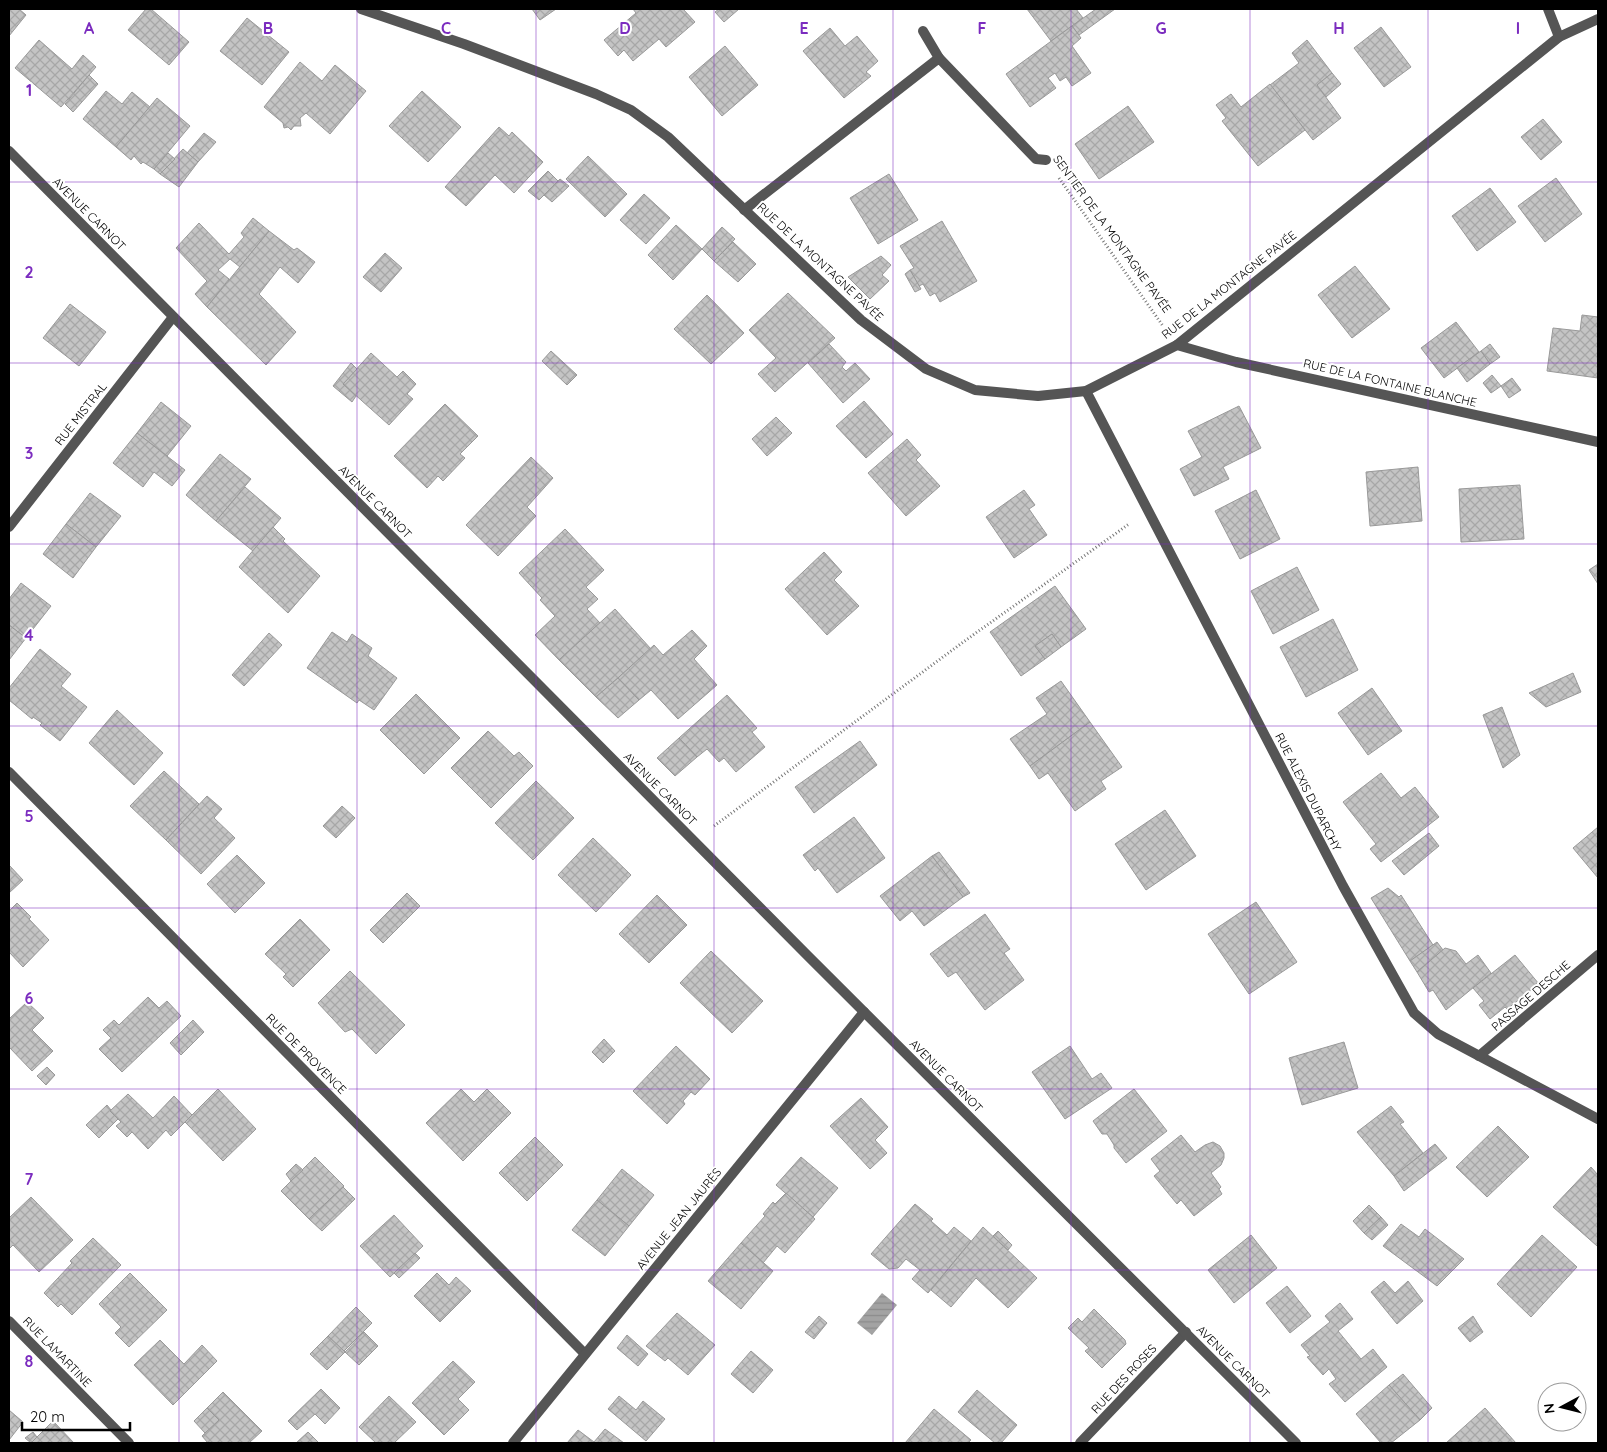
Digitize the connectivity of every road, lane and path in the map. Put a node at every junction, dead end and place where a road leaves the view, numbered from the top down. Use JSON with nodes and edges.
{"nodes":[{"id":1,"x":361,"y":9,"type":"edge"},
{"id":2,"x":1548,"y":9,"type":"edge"},
{"id":3,"x":1598,"y":19,"type":"edge"},
{"id":4,"x":923,"y":31,"type":"dead end"},
{"id":5,"x":1558,"y":37,"type":"junction"},
{"id":6,"x":939,"y":58,"type":"junction"},
{"id":7,"x":9,"y":151,"type":"edge"},
{"id":8,"x":1046,"y":160,"type":"joint"},
{"id":9,"x":744,"y":210,"type":"junction"},
{"id":10,"x":173,"y":317,"type":"junction"},
{"id":11,"x":1176,"y":345,"type":"junction"},
{"id":12,"x":1086,"y":391,"type":"junction"},
{"id":13,"x":1598,"y":442,"type":"edge"},
{"id":14,"x":1148,"y":510,"type":"junction"},
{"id":15,"x":9,"y":527,"type":"edge"},
{"id":16,"x":9,"y":772,"type":"edge"},
{"id":17,"x":694,"y":841,"type":"junction"},
{"id":18,"x":1598,"y":955,"type":"edge"},
{"id":19,"x":864,"y":1012,"type":"junction"},
{"id":20,"x":1480,"y":1056,"type":"junction"},
{"id":21,"x":1598,"y":1119,"type":"edge"},
{"id":22,"x":9,"y":1320,"type":"edge"},
{"id":23,"x":1186,"y":1332,"type":"junction"},
{"id":24,"x":585,"y":1354,"type":"junction"},
{"id":25,"x":129,"y":1443,"type":"edge"},
{"id":26,"x":514,"y":1443,"type":"edge"},
{"id":27,"x":1080,"y":1443,"type":"edge"},
{"id":28,"x":1296,"y":1443,"type":"edge"}],
"edges":[{"from":1,"to":9,"type":"street","name":"RUE DE LA MONTAGNE PAVÉE"},
{"from":2,"to":5,"type":"street"},
{"from":3,"to":5,"type":"street","name":"RUE DE LA MONTAGNE PAVÉE"},
{"from":4,"to":6,"type":"street","name":"SENTIER DE LA MONTAGNE PAVÉE"},
{"from":5,"to":11,"type":"street","name":"RUE DE LA MONTAGNE PAVÉE"},
{"from":6,"to":8,"type":"street","name":"SENTIER DE LA MONTAGNE PAVÉE"},
{"from":6,"to":9,"type":"street"},
{"from":7,"to":10,"type":"street","name":"AVENUE CARNOT"},
{"from":8,"to":11,"type":"path","name":"SENTIER DE LA MONTAGNE PAVÉE"},
{"from":9,"to":12,"type":"street","name":"RUE DE LA MONTAGNE PAVÉE"},
{"from":10,"to":15,"type":"street","name":"RUE MISTRAL"},
{"from":10,"to":17,"type":"street","name":"AVENUE CARNOT"},
{"from":11,"to":12,"type":"street","name":"RUE DE LA MONTAGNE PAVÉE"},
{"from":11,"to":13,"type":"street","name":"RUE DE LA FONTAINE BLANCHE"},
{"from":12,"to":14,"type":"street","name":"RUE ALEXIS DUPARCHY"},
{"from":14,"to":17,"type":"path"},
{"from":14,"to":20,"type":"street","name":"RUE ALEXIS DUPARCHY"},
{"from":16,"to":24,"type":"street","name":"RUE DE PROVENCE"},
{"from":17,"to":19,"type":"street","name":"AVENUE CARNOT"},
{"from":18,"to":20,"type":"street","name":"PASSAGE DESCHE"},
{"from":19,"to":23,"type":"street","name":"AVENUE CARNOT"},
{"from":19,"to":24,"type":"street","name":"AVENUE JEAN JAURÈS"},
{"from":20,"to":21,"type":"street","name":"RUE ALEXIS DUPARCHY"},
{"from":22,"to":25,"type":"street","name":"RUE LAMARTINE"},
{"from":23,"to":27,"type":"street","name":"RUE DES ROSES"},
{"from":23,"to":28,"type":"street","name":"AVENUE CARNOT"},
{"from":24,"to":26,"type":"street","name":"AVENUE JEAN JAURÈS"}]}
